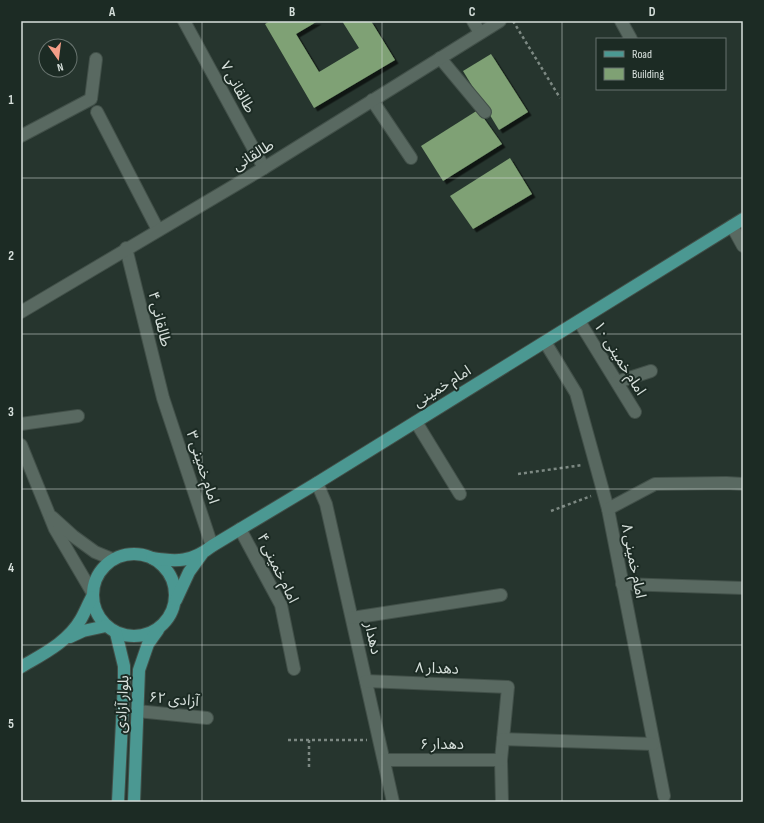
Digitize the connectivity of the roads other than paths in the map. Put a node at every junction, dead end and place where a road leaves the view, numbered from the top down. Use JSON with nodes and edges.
{"nodes":[{"id":1,"x":184,"y":21,"type":"edge"},
{"id":2,"x":473,"y":21,"type":"edge"},
{"id":3,"x":500,"y":21,"type":"edge"},
{"id":4,"x":621,"y":21,"type":"edge"},
{"id":5,"x":480,"y":33,"type":"junction"},
{"id":6,"x":630,"y":38,"type":"edge"},
{"id":7,"x":440,"y":58,"type":"junction"},
{"id":8,"x":96,"y":59,"type":"dead end"},
{"id":9,"x":372,"y":100,"type":"junction"},
{"id":10,"x":97,"y":112,"type":"dead end"},
{"id":11,"x":485,"y":112,"type":"dead end"},
{"id":12,"x":21,"y":136,"type":"edge"},
{"id":13,"x":411,"y":158,"type":"dead end"},
{"id":14,"x":264,"y":168,"type":"junction"},
{"id":15,"x":743,"y":219,"type":"edge"},
{"id":16,"x":732,"y":226,"type":"junction"},
{"id":17,"x":158,"y":230,"type":"junction"},
{"id":18,"x":743,"y":246,"type":"edge"},
{"id":19,"x":126,"y":248,"type":"junction"},
{"id":20,"x":21,"y":312,"type":"edge"},
{"id":21,"x":579,"y":321,"type":"junction"},
{"id":22,"x":545,"y":342,"type":"junction"},
{"id":23,"x":651,"y":371,"type":"dead end"},
{"id":24,"x":616,"y":382,"type":"junction"},
{"id":25,"x":163,"y":398,"type":"joint"},
{"id":26,"x":635,"y":412,"type":"dead end"},
{"id":27,"x":78,"y":416,"type":"dead end"},
{"id":28,"x":416,"y":422,"type":"junction"},
{"id":29,"x":21,"y":424,"type":"edge"},
{"id":30,"x":21,"y":445,"type":"edge"},
{"id":31,"x":317,"y":483,"type":"junction"},
{"id":32,"x":743,"y":484,"type":"edge"},
{"id":33,"x":460,"y":494,"type":"dead end"},
{"id":34,"x":608,"y":509,"type":"junction"},
{"id":35,"x":49,"y":513,"type":"junction"},
{"id":36,"x":240,"y":529,"type":"junction"},
{"id":37,"x":212,"y":546,"type":"junction"},
{"id":38,"x":202,"y":554,"type":"junction"},
{"id":39,"x":152,"y":558,"type":"junction"},
{"id":40,"x":112,"y":559,"type":"junction"},
{"id":41,"x":622,"y":584,"type":"junction"},
{"id":42,"x":743,"y":588,"type":"edge"},
{"id":43,"x":92,"y":595,"type":"junction"},
{"id":44,"x":501,"y":595,"type":"dead end"},
{"id":45,"x":174,"y":604,"type":"junction"},
{"id":46,"x":169,"y":617,"type":"junction"},
{"id":47,"x":352,"y":618,"type":"junction"},
{"id":48,"x":111,"y":630,"type":"junction"},
{"id":49,"x":60,"y":643,"type":"junction"},
{"id":50,"x":21,"y":667,"type":"edge"},
{"id":51,"x":294,"y":669,"type":"dead end"},
{"id":52,"x":366,"y":681,"type":"junction"},
{"id":53,"x":137,"y":711,"type":"junction"},
{"id":54,"x":207,"y":718,"type":"dead end"},
{"id":55,"x":503,"y":739,"type":"junction"},
{"id":56,"x":653,"y":744,"type":"junction"},
{"id":57,"x":384,"y":760,"type":"junction"},
{"id":58,"x":501,"y":760,"type":"junction"},
{"id":59,"x":664,"y":796,"type":"dead end"},
{"id":60,"x":118,"y":802,"type":"edge"},
{"id":61,"x":134,"y":802,"type":"edge"},
{"id":62,"x":393,"y":802,"type":"edge"},
{"id":63,"x":502,"y":802,"type":"edge"}],
"edges":[{"from":1,"to":14,"type":"street","name":"طالقانی ۷"},
{"from":2,"to":5,"type":"street"},
{"from":3,"to":5,"type":"street","name":"طالقانی"},
{"from":4,"to":6,"type":"street"},
{"from":5,"to":7,"type":"street","name":"طالقانی"},
{"from":7,"to":9,"type":"street","name":"طالقانی"},
{"from":7,"to":11,"type":"street"},
{"from":8,"to":12,"type":"street"},
{"from":9,"to":13,"type":"street"},
{"from":9,"to":14,"type":"street","name":"طالقانی"},
{"from":10,"to":17,"type":"street"},
{"from":14,"to":17,"type":"street","name":"طالقانی"},
{"from":15,"to":16,"type":"main road","name":"امام خمینی"},
{"from":16,"to":18,"type":"street"},
{"from":16,"to":21,"type":"main road","name":"امام خمینی"},
{"from":17,"to":19,"type":"street","name":"طالقانی"},
{"from":19,"to":20,"type":"street","name":"طالقانی"},
{"from":19,"to":25,"type":"street","name":"طالقانی ۴"},
{"from":21,"to":22,"type":"main road","name":"امام خمینی"},
{"from":21,"to":24,"type":"street","name":"امام خمینی ۱۰"},
{"from":22,"to":28,"type":"main road","name":"امام خمینی"},
{"from":22,"to":34,"type":"street","name":"امام خمینی ۸"},
{"from":23,"to":24,"type":"street"},
{"from":24,"to":26,"type":"street","name":"امام خمینی ۱۰"},
{"from":25,"to":37,"type":"street","name":"امام خمینی ۳"},
{"from":27,"to":29,"type":"street"},
{"from":28,"to":31,"type":"main road","name":"امام خمینی"},
{"from":28,"to":33,"type":"street"},
{"from":30,"to":35,"type":"street"},
{"from":31,"to":36,"type":"main road","name":"امام خمینی"},
{"from":31,"to":47,"type":"street","name":"دهدار"},
{"from":32,"to":34,"type":"street"},
{"from":34,"to":41,"type":"street","name":"امام خمینی ۸"},
{"from":35,"to":40,"type":"street"},
{"from":35,"to":43,"type":"street"},
{"from":36,"to":37,"type":"main road","name":"امام خمینی"},
{"from":36,"to":51,"type":"street","name":"امام خمینی ۴"},
{"from":37,"to":38,"type":"main road","name":"امام خمینی"},
{"from":38,"to":39,"type":"main road","name":"امام خمینی"},
{"from":38,"to":45,"type":"main road"},
{"from":39,"to":40,"type":"main road"},
{"from":39,"to":45,"type":"main road"},
{"from":40,"to":43,"type":"main road"},
{"from":41,"to":42,"type":"street"},
{"from":41,"to":56,"type":"street","name":"امام خمینی ۸"},
{"from":43,"to":48,"type":"main road"},
{"from":43,"to":49,"type":"main road"},
{"from":44,"to":47,"type":"street"},
{"from":45,"to":46,"type":"main road"},
{"from":46,"to":48,"type":"main road"},
{"from":46,"to":53,"type":"main road","name":"بلوار آزادی"},
{"from":47,"to":52,"type":"street","name":"دهدار"},
{"from":48,"to":49,"type":"main road"},
{"from":48,"to":60,"type":"main road","name":"بلوار آزادی"},
{"from":49,"to":50,"type":"main road"},
{"from":52,"to":55,"type":"street","name":"دهدار ۸"},
{"from":52,"to":57,"type":"street","name":"دهدار"},
{"from":53,"to":54,"type":"street","name":"آزادی ۶۲"},
{"from":53,"to":61,"type":"main road","name":"بلوار آزادی"},
{"from":55,"to":56,"type":"street"},
{"from":55,"to":58,"type":"street"},
{"from":56,"to":59,"type":"street","name":"امام خمینی ۸"},
{"from":57,"to":58,"type":"street","name":"دهدار ۶"},
{"from":57,"to":62,"type":"street","name":"دهدار"},
{"from":58,"to":63,"type":"street"}]}
